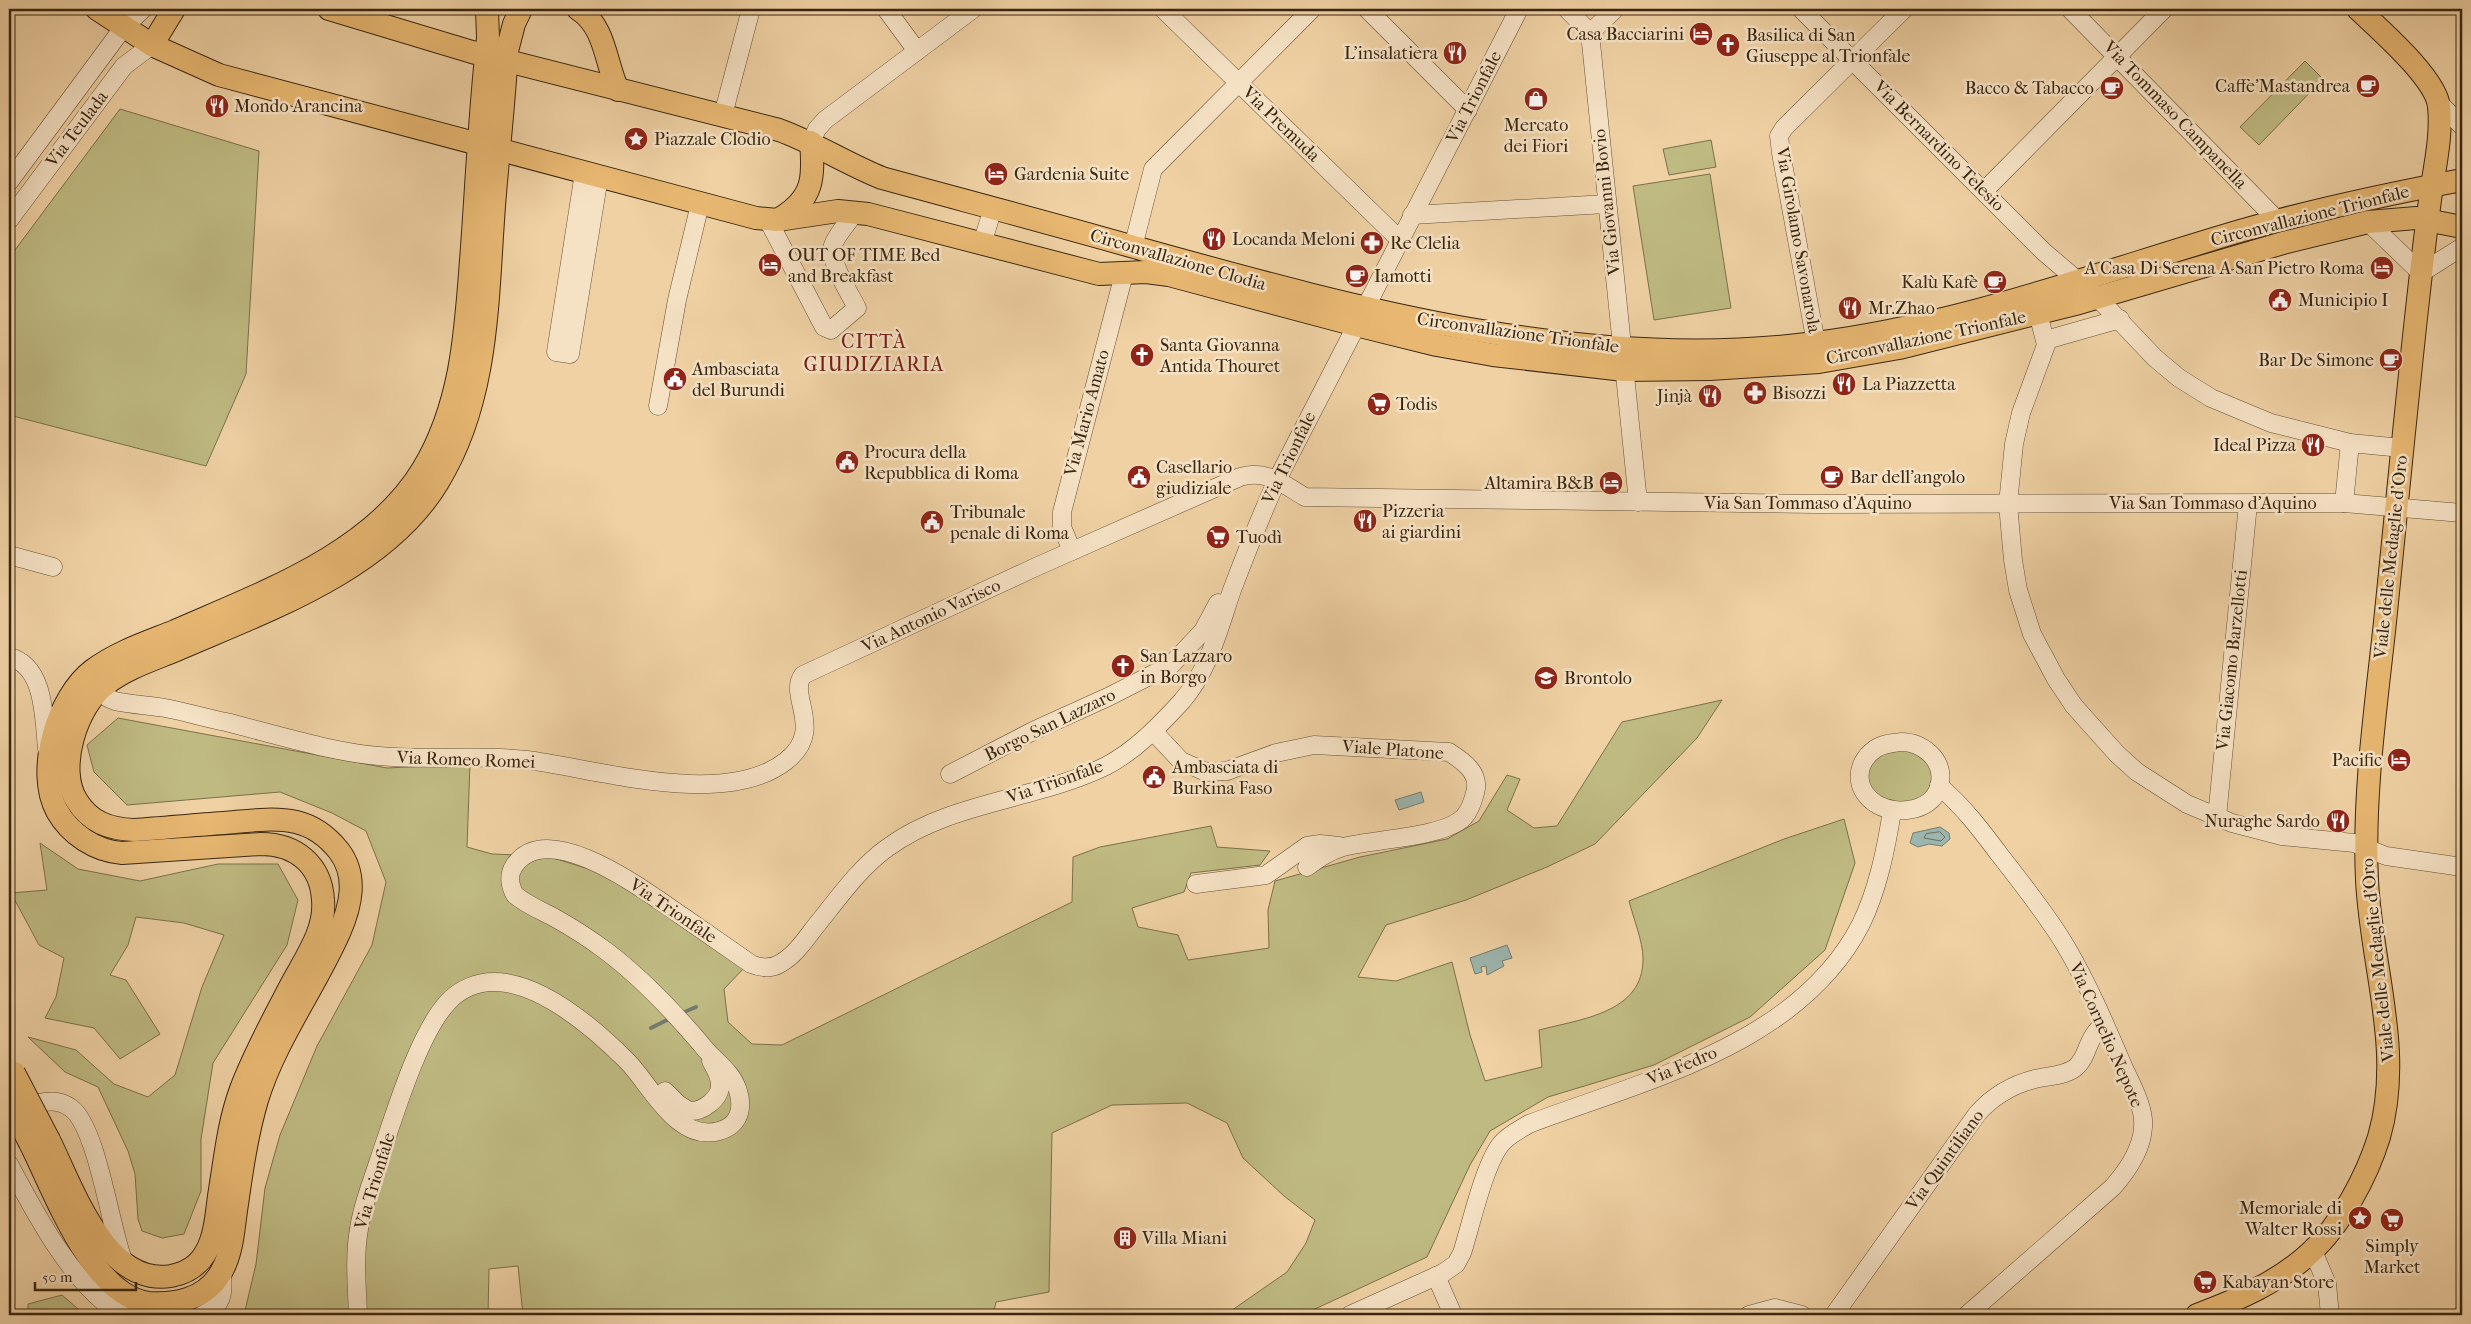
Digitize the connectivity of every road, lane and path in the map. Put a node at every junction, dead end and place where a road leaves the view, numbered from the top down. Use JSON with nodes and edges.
{"nodes":[{"id":1,"x":97,"y":9,"type":"edge"},
{"id":2,"x":143,"y":9,"type":"edge"},
{"id":3,"x":174,"y":9,"type":"edge"},
{"id":4,"x":328,"y":9,"type":"edge"},
{"id":5,"x":487,"y":9,"type":"edge"},
{"id":6,"x":521,"y":9,"type":"edge"},
{"id":7,"x":578,"y":9,"type":"edge"},
{"id":8,"x":751,"y":9,"type":"edge"},
{"id":9,"x":886,"y":9,"type":"edge"},
{"id":10,"x":973,"y":9,"type":"edge"},
{"id":11,"x":1163,"y":9,"type":"edge"},
{"id":12,"x":1312,"y":9,"type":"edge"},
{"id":13,"x":1367,"y":9,"type":"edge"},
{"id":14,"x":1519,"y":9,"type":"edge"},
{"id":15,"x":1567,"y":9,"type":"edge"},
{"id":16,"x":1615,"y":9,"type":"edge"},
{"id":17,"x":1801,"y":9,"type":"edge"},
{"id":18,"x":1904,"y":9,"type":"edge"},
{"id":19,"x":2070,"y":9,"type":"edge"},
{"id":20,"x":2164,"y":9,"type":"edge"},
{"id":21,"x":2365,"y":11,"type":"edge"},
{"id":22,"x":378,"y":15,"type":"edge"},
{"id":23,"x":123,"y":18,"type":"edge"},
{"id":24,"x":1590,"y":33,"type":"junction"},
{"id":25,"x":152,"y":45,"type":"junction"},
{"id":26,"x":917,"y":51,"type":"junction"},
{"id":27,"x":2118,"y":56,"type":"junction"},
{"id":28,"x":496,"y":58,"type":"junction"},
{"id":29,"x":1852,"y":60,"type":"junction"},
{"id":30,"x":1238,"y":82,"type":"junction"},
{"id":31,"x":618,"y":90,"type":"junction"},
{"id":32,"x":2439,"y":103,"type":"junction"},
{"id":33,"x":1468,"y":110,"type":"junction"},
{"id":34,"x":722,"y":115,"type":"junction"},
{"id":35,"x":2462,"y":126,"type":"edge"},
{"id":36,"x":811,"y":142,"type":"junction"},
{"id":37,"x":489,"y":147,"type":"junction"},
{"id":38,"x":591,"y":175,"type":"junction"},
{"id":39,"x":2462,"y":180,"type":"edge"},
{"id":40,"x":9,"y":182,"type":"edge"},
{"id":41,"x":2432,"y":186,"type":"junction"},
{"id":42,"x":1984,"y":191,"type":"junction"},
{"id":43,"x":700,"y":204,"type":"junction"},
{"id":44,"x":1607,"y":204,"type":"junction"},
{"id":45,"x":992,"y":208,"type":"junction"},
{"id":46,"x":855,"y":212,"type":"junction"},
{"id":47,"x":1412,"y":215,"type":"junction"},
{"id":48,"x":2428,"y":219,"type":"junction"},
{"id":49,"x":9,"y":220,"type":"edge"},
{"id":50,"x":773,"y":220,"type":"junction"},
{"id":51,"x":2278,"y":221,"type":"junction"},
{"id":52,"x":2368,"y":222,"type":"junction"},
{"id":53,"x":2462,"y":227,"type":"edge"},
{"id":54,"x":1400,"y":239,"type":"junction"},
{"id":55,"x":982,"y":244,"type":"junction"},
{"id":56,"x":1133,"y":246,"type":"junction"},
{"id":57,"x":2462,"y":247,"type":"edge"},
{"id":58,"x":2421,"y":273,"type":"junction"},
{"id":59,"x":1124,"y":274,"type":"junction"},
{"id":60,"x":2078,"y":281,"type":"junction"},
{"id":61,"x":2098,"y":298,"type":"junction"},
{"id":62,"x":2035,"y":304,"type":"junction"},
{"id":63,"x":1360,"y":316,"type":"junction"},
{"id":64,"x":2120,"y":319,"type":"junction"},
{"id":65,"x":2046,"y":340,"type":"junction"},
{"id":66,"x":1818,"y":352,"type":"junction"},
{"id":67,"x":1623,"y":360,"type":"junction"},
{"id":68,"x":658,"y":406,"type":"dead end"},
{"id":69,"x":2350,"y":443,"type":"junction"},
{"id":70,"x":444,"y":448,"type":"junction"},
{"id":71,"x":2402,"y":448,"type":"junction"},
{"id":72,"x":1277,"y":480,"type":"junction"},
{"id":73,"x":1638,"y":502,"type":"junction"},
{"id":74,"x":2344,"y":503,"type":"junction"},
{"id":75,"x":2008,"y":504,"type":"junction"},
{"id":76,"x":2248,"y":504,"type":"junction"},
{"id":77,"x":2397,"y":507,"type":"junction"},
{"id":78,"x":2462,"y":513,"type":"edge"},
{"id":79,"x":1072,"y":551,"type":"junction"},
{"id":80,"x":9,"y":555,"type":"edge"},
{"id":81,"x":53,"y":567,"type":"dead end"},
{"id":82,"x":1231,"y":593,"type":"junction"},
{"id":83,"x":257,"y":605,"type":"junction"},
{"id":84,"x":165,"y":645,"type":"junction"},
{"id":85,"x":9,"y":657,"type":"edge"},
{"id":86,"x":798,"y":687,"type":"joint"},
{"id":87,"x":99,"y":690,"type":"junction"},
{"id":88,"x":1153,"y":731,"type":"junction"},
{"id":89,"x":48,"y":759,"type":"junction"},
{"id":90,"x":950,"y":774,"type":"dead end"},
{"id":91,"x":1940,"y":786,"type":"junction"},
{"id":92,"x":1892,"y":811,"type":"junction"},
{"id":93,"x":2217,"y":817,"type":"junction"},
{"id":94,"x":1345,"y":847,"type":"junction"},
{"id":95,"x":2367,"y":849,"type":"junction"},
{"id":96,"x":1306,"y":867,"type":"dead end"},
{"id":97,"x":2462,"y":867,"type":"edge"},
{"id":98,"x":1196,"y":884,"type":"dead end"},
{"id":99,"x":2104,"y":1024,"type":"junction"},
{"id":100,"x":706,"y":1051,"type":"junction"},
{"id":101,"x":629,"y":1063,"type":"junction"},
{"id":102,"x":11,"y":1069,"type":"edge"},
{"id":103,"x":9,"y":1102,"type":"edge"},
{"id":104,"x":9,"y":1117,"type":"edge"},
{"id":105,"x":40,"y":1142,"type":"junction"},
{"id":106,"x":9,"y":1164,"type":"edge"},
{"id":107,"x":2313,"y":1251,"type":"junction"},
{"id":108,"x":125,"y":1265,"type":"junction"},
{"id":109,"x":222,"y":1271,"type":"junction"},
{"id":110,"x":1436,"y":1276,"type":"junction"},
{"id":111,"x":2327,"y":1313,"type":"edge"},
{"id":112,"x":122,"y":1315,"type":"edge"},
{"id":113,"x":202,"y":1315,"type":"edge"},
{"id":114,"x":358,"y":1315,"type":"edge"},
{"id":115,"x":1350,"y":1315,"type":"edge"},
{"id":116,"x":1453,"y":1315,"type":"edge"},
{"id":117,"x":1749,"y":1315,"type":"edge"},
{"id":118,"x":1802,"y":1315,"type":"edge"},
{"id":119,"x":1834,"y":1315,"type":"edge"},
{"id":120,"x":1967,"y":1315,"type":"edge"},
{"id":121,"x":2197,"y":1315,"type":"edge"}],
"edges":[{"from":1,"to":23,"type":"main road"},
{"from":2,"to":23,"type":"street"},
{"from":3,"to":25,"type":"main road"},
{"from":4,"to":22,"type":"main road"},
{"from":5,"to":28,"type":"main road"},
{"from":6,"to":28,"type":"main road"},
{"from":7,"to":31,"type":"main road"},
{"from":8,"to":34,"type":"street"},
{"from":9,"to":26,"type":"street"},
{"from":10,"to":26,"type":"street"},
{"from":11,"to":30,"type":"street","name":"Via Premuda"},
{"from":12,"to":30,"type":"street"},
{"from":13,"to":33,"type":"street"},
{"from":14,"to":33,"type":"street","name":"Via Trionfale"},
{"from":15,"to":24,"type":"street"},
{"from":16,"to":24,"type":"street"},
{"from":17,"to":29,"type":"street","name":"Via Bernardino Telesio"},
{"from":18,"to":29,"type":"street","name":"Via Girolamo Savonarola"},
{"from":19,"to":27,"type":"street","name":"Via Tommaso Campanella"},
{"from":20,"to":27,"type":"street"},
{"from":21,"to":32,"type":"main road"},
{"from":22,"to":28,"type":"main road"},
{"from":23,"to":25,"type":"main road"},
{"from":23,"to":40,"type":"street","name":"Via Teulada"},
{"from":24,"to":44,"type":"street","name":"Via Giovanni Bovio"},
{"from":25,"to":37,"type":"main road"},
{"from":25,"to":49,"type":"street","name":"Via Teulada"},
{"from":26,"to":36,"type":"street"},
{"from":27,"to":42,"type":"street"},
{"from":27,"to":51,"type":"street","name":"Via Tommaso Campanella"},
{"from":28,"to":31,"type":"main road"},
{"from":28,"to":37,"type":"main road"},
{"from":29,"to":42,"type":"street","name":"Via Bernardino Telesio"},
{"from":29,"to":66,"type":"street","name":"Via Girolamo Savonarola"},
{"from":30,"to":54,"type":"street","name":"Via Premuda"},
{"from":30,"to":56,"type":"street"},
{"from":31,"to":34,"type":"main road"},
{"from":32,"to":35,"type":"street"},
{"from":32,"to":41,"type":"main road","name":"Viale delle Medaglie d'Oro"},
{"from":33,"to":47,"type":"street","name":"Via Trionfale"},
{"from":34,"to":36,"type":"main road"},
{"from":36,"to":45,"type":"main road","name":"Circonvallazione Clodia"},
{"from":36,"to":50,"type":"main road"},
{"from":37,"to":38,"type":"main road"},
{"from":37,"to":70,"type":"main road"},
{"from":38,"to":38,"type":"street"},
{"from":38,"to":43,"type":"main road"},
{"from":39,"to":41,"type":"main road","name":"Circonvallazione Trionfale"},
{"from":41,"to":48,"type":"main road","name":"Viale delle Medaglie d'Oro"},
{"from":41,"to":51,"type":"main road","name":"Circonvallazione Trionfale"},
{"from":42,"to":60,"type":"street","name":"Via Bernardino Telesio"},
{"from":43,"to":50,"type":"main road"},
{"from":43,"to":68,"type":"street"},
{"from":44,"to":47,"type":"street"},
{"from":44,"to":67,"type":"street","name":"Via Giovanni Bovio"},
{"from":45,"to":55,"type":"street"},
{"from":45,"to":56,"type":"main road","name":"Circonvallazione Clodia"},
{"from":46,"to":50,"type":"main road","name":"Circonvallazione Clodia"},
{"from":46,"to":50,"type":"street"},
{"from":46,"to":55,"type":"main road","name":"Circonvallazione Clodia"},
{"from":47,"to":54,"type":"street","name":"Via Trionfale"},
{"from":48,"to":52,"type":"main road","name":"Circonvallazione Trionfale"},
{"from":48,"to":53,"type":"main road","name":"Circonvallazione Trionfale"},
{"from":48,"to":58,"type":"main road","name":"Viale delle Medaglie d'Oro"},
{"from":51,"to":60,"type":"main road","name":"Circonvallazione Trionfale"},
{"from":52,"to":58,"type":"street"},
{"from":52,"to":61,"type":"main road","name":"Circonvallazione Trionfale"},
{"from":54,"to":63,"type":"street","name":"Via Trionfale"},
{"from":55,"to":59,"type":"main road","name":"Circonvallazione Clodia"},
{"from":56,"to":63,"type":"main road","name":"Circonvallazione Clodia"},
{"from":57,"to":58,"type":"street"},
{"from":58,"to":71,"type":"main road","name":"Viale delle Medaglie d'Oro"},
{"from":59,"to":63,"type":"main road","name":"Circonvallazione Clodia"},
{"from":59,"to":79,"type":"street","name":"Via Mario Amato"},
{"from":60,"to":61,"type":"street","name":"Via Bernardino Telesio"},
{"from":60,"to":62,"type":"main road","name":"Circonvallazione Trionfale"},
{"from":61,"to":62,"type":"main road","name":"Circonvallazione Trionfale"},
{"from":61,"to":64,"type":"street","name":"Via Bernardino Telesio"},
{"from":62,"to":65,"type":"street"},
{"from":62,"to":66,"type":"main road","name":"Circonvallazione Trionfale"},
{"from":63,"to":67,"type":"main road","name":"Circonvallazione Trionfale"},
{"from":63,"to":72,"type":"street","name":"Via Trionfale"},
{"from":64,"to":65,"type":"street","name":"Circonvallazione Trionfale"},
{"from":64,"to":69,"type":"street","name":"Via Bernardino Telesio"},
{"from":65,"to":75,"type":"street"},
{"from":66,"to":67,"type":"main road","name":"Circonvallazione Trionfale"},
{"from":67,"to":73,"type":"street","name":"Via Giovanni Bovio"},
{"from":69,"to":71,"type":"street","name":"Via Bernardino Telesio"},
{"from":69,"to":74,"type":"street"},
{"from":70,"to":83,"type":"main road"},
{"from":70,"to":83,"type":"main road"},
{"from":71,"to":77,"type":"main road","name":"Viale delle Medaglie d'Oro"},
{"from":72,"to":73,"type":"street","name":"Via San Tommaso d'Aquino"},
{"from":72,"to":79,"type":"street","name":"Via Antonio Varisco"},
{"from":72,"to":82,"type":"street","name":"Via Trionfale"},
{"from":73,"to":75,"type":"street","name":"Via San Tommaso d'Aquino"},
{"from":74,"to":76,"type":"street","name":"Via San Tommaso d'Aquino"},
{"from":74,"to":77,"type":"street","name":"Via San Tommaso d'Aquino"},
{"from":75,"to":76,"type":"street","name":"Via San Tommaso d'Aquino"},
{"from":75,"to":93,"type":"street"},
{"from":76,"to":93,"type":"street","name":"Via Giacomo Barzellotti"},
{"from":77,"to":78,"type":"street","name":"Via San Tommaso d'Aquino"},
{"from":77,"to":95,"type":"main road","name":"Viale delle Medaglie d'Oro"},
{"from":79,"to":86,"type":"street","name":"Via Antonio Varisco"},
{"from":80,"to":81,"type":"street"},
{"from":82,"to":88,"type":"street","name":"Via Trionfale"},
{"from":82,"to":90,"type":"street","name":"Borgo San Lazzaro"},
{"from":83,"to":84,"type":"main road"},
{"from":84,"to":87,"type":"main road"},
{"from":84,"to":89,"type":"main road"},
{"from":85,"to":89,"type":"street"},
{"from":86,"to":87,"type":"street","name":"Via Romeo Romei"},
{"from":87,"to":109,"type":"main road"},
{"from":88,"to":94,"type":"street","name":"Viale Platone"},
{"from":88,"to":100,"type":"street","name":"Via Trionfale"},
{"from":89,"to":108,"type":"main road"},
{"from":91,"to":92,"type":"street"},
{"from":91,"to":92,"type":"street"},
{"from":91,"to":99,"type":"street","name":"Via Cornelio Nepote"},
{"from":92,"to":110,"type":"street","name":"Via Fedro"},
{"from":93,"to":95,"type":"street"},
{"from":94,"to":96,"type":"street","name":"Viale Platone"},
{"from":94,"to":98,"type":"street","name":"Viale Platone"},
{"from":95,"to":97,"type":"street"},
{"from":95,"to":107,"type":"main road","name":"Viale delle Medaglie d'Oro"},
{"from":99,"to":119,"type":"street","name":"Via Quintiliano"},
{"from":99,"to":120,"type":"street","name":"Via Cornelio Nepote"},
{"from":100,"to":101,"type":"street","name":"Via Trionfale"},
{"from":100,"to":101,"type":"street","name":"Via Trionfale"},
{"from":101,"to":114,"type":"street","name":"Via Trionfale"},
{"from":102,"to":105,"type":"main road","bridge":true},
{"from":103,"to":105,"type":"main road","bridge":true},
{"from":104,"to":108,"type":"street"},
{"from":105,"to":108,"type":"main road"},
{"from":105,"to":109,"type":"main road"},
{"from":106,"to":112,"type":"street"},
{"from":107,"to":111,"type":"street"},
{"from":107,"to":121,"type":"main road","name":"Viale delle Medaglie d'Oro"},
{"from":109,"to":113,"type":"street"},
{"from":110,"to":115,"type":"street","name":"Via Fedro"},
{"from":110,"to":116,"type":"street"},
{"from":117,"to":118,"type":"street"}]}
